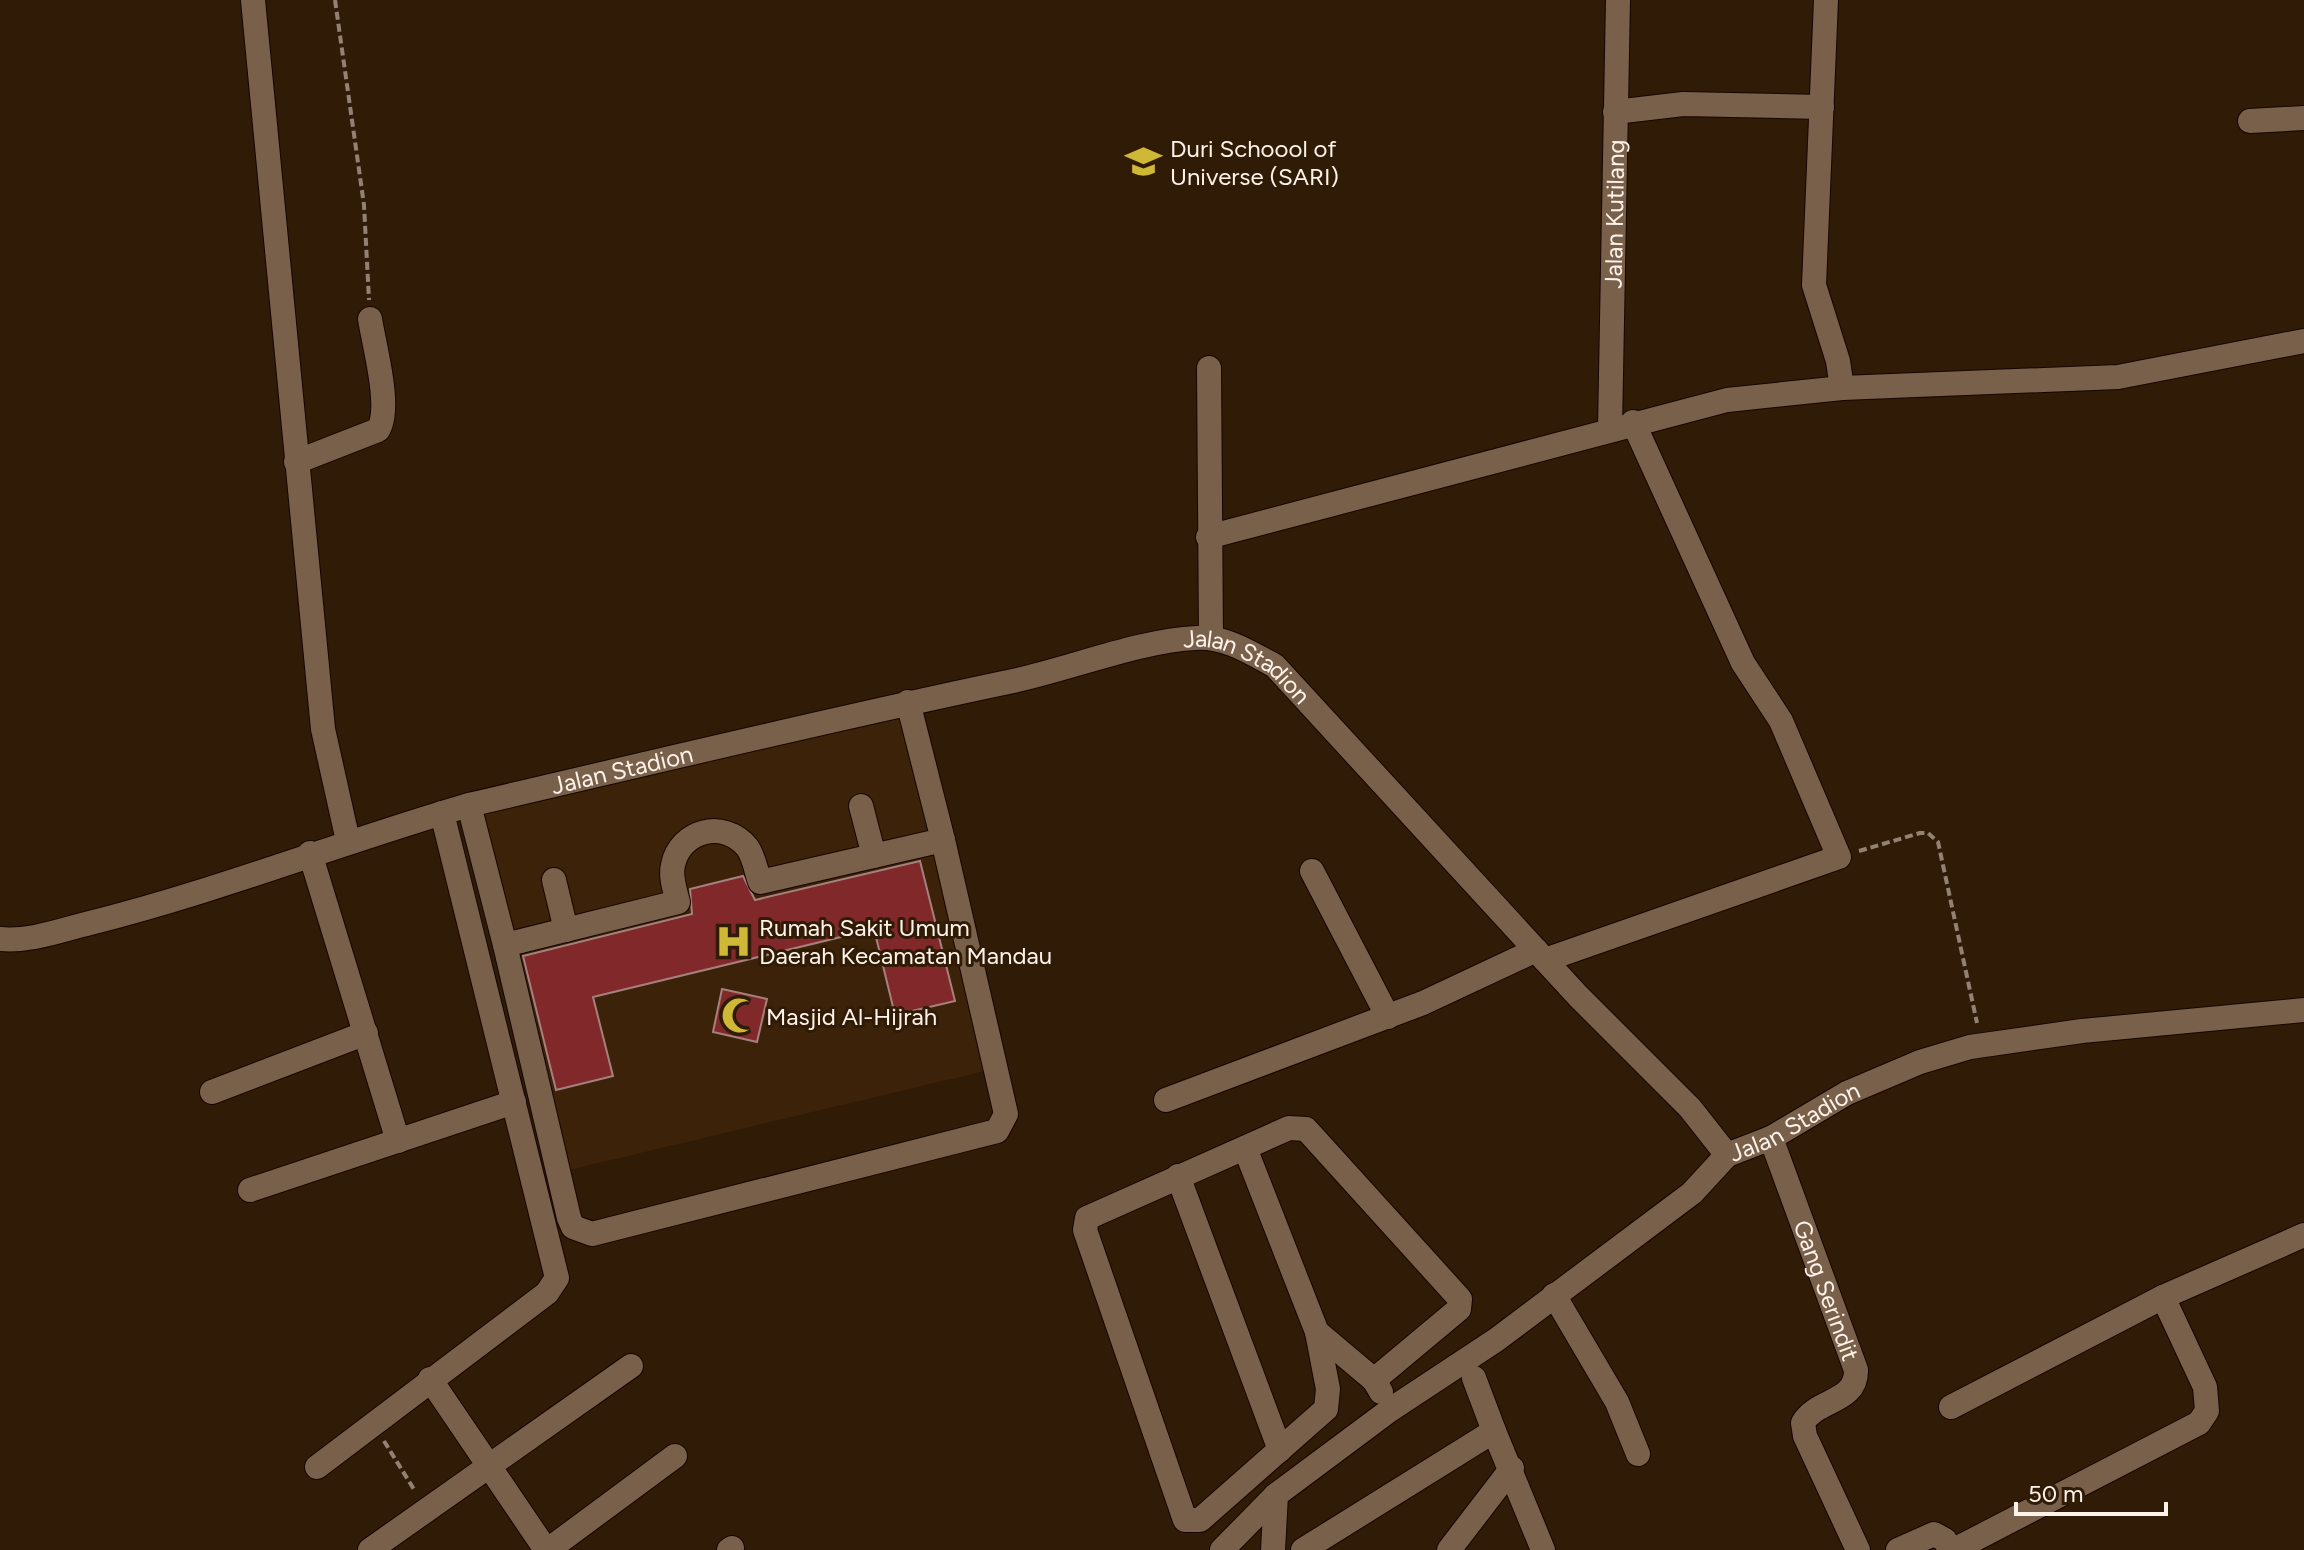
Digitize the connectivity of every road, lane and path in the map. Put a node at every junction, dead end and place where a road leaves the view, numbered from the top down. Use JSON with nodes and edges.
{"nodes":[{"id":1,"x":253,"y":0,"type":"edge"},
{"id":2,"x":335,"y":0,"type":"edge"},
{"id":3,"x":1618,"y":0,"type":"edge"},
{"id":4,"x":1826,"y":0,"type":"edge"},
{"id":5,"x":1822,"y":107,"type":"junction"},
{"id":6,"x":1615,"y":112,"type":"junction"},
{"id":7,"x":2304,"y":118,"type":"edge"},
{"id":8,"x":2250,"y":121,"type":"dead end"},
{"id":9,"x":370,"y":319,"type":"joint"},
{"id":10,"x":2304,"y":341,"type":"edge"},
{"id":11,"x":1209,"y":368,"type":"dead end"},
{"id":12,"x":1842,"y":388,"type":"junction"},
{"id":13,"x":1622,"y":425,"type":"junction"},
{"id":14,"x":296,"y":462,"type":"junction"},
{"id":15,"x":1208,"y":537,"type":"junction"},
{"id":16,"x":1211,"y":638,"type":"junction"},
{"id":17,"x":908,"y":702,"type":"junction"},
{"id":18,"x":469,"y":805,"type":"junction"},
{"id":19,"x":861,"y":806,"type":"dead end"},
{"id":20,"x":442,"y":813,"type":"junction"},
{"id":21,"x":943,"y":840,"type":"junction"},
{"id":22,"x":348,"y":841,"type":"junction"},
{"id":23,"x":310,"y":853,"type":"junction"},
{"id":24,"x":874,"y":856,"type":"junction"},
{"id":25,"x":1839,"y":857,"type":"junction"},
{"id":26,"x":1312,"y":871,"type":"dead end"},
{"id":27,"x":554,"y":880,"type":"dead end"},
{"id":28,"x":566,"y":930,"type":"junction"},
{"id":29,"x":0,"y":939,"type":"edge"},
{"id":30,"x":505,"y":945,"type":"junction"},
{"id":31,"x":1540,"y":955,"type":"junction"},
{"id":32,"x":2304,"y":1010,"type":"edge"},
{"id":33,"x":1388,"y":1017,"type":"junction"},
{"id":34,"x":366,"y":1033,"type":"junction"},
{"id":35,"x":1982,"y":1045,"type":"junction"},
{"id":36,"x":212,"y":1092,"type":"dead end"},
{"id":37,"x":1166,"y":1100,"type":"dead end"},
{"id":38,"x":514,"y":1102,"type":"junction"},
{"id":39,"x":1771,"y":1138,"type":"junction"},
{"id":40,"x":398,"y":1141,"type":"junction"},
{"id":41,"x":1245,"y":1148,"type":"junction"},
{"id":42,"x":1727,"y":1155,"type":"junction"},
{"id":43,"x":1178,"y":1176,"type":"junction"},
{"id":44,"x":250,"y":1190,"type":"dead end"},
{"id":45,"x":2304,"y":1235,"type":"edge"},
{"id":46,"x":1554,"y":1295,"type":"junction"},
{"id":47,"x":2163,"y":1297,"type":"junction"},
{"id":48,"x":1317,"y":1332,"type":"junction"},
{"id":49,"x":631,"y":1366,"type":"dead end"},
{"id":50,"x":1474,"y":1378,"type":"dead end"},
{"id":51,"x":430,"y":1379,"type":"junction"},
{"id":52,"x":1374,"y":1380,"type":"junction"},
{"id":53,"x":1951,"y":1407,"type":"dead end"},
{"id":54,"x":1390,"y":1410,"type":"junction"},
{"id":55,"x":374,"y":1425,"type":"junction"},
{"id":56,"x":1494,"y":1431,"type":"junction"},
{"id":57,"x":1280,"y":1450,"type":"junction"},
{"id":58,"x":1638,"y":1454,"type":"dead end"},
{"id":59,"x":675,"y":1456,"type":"dead end"},
{"id":60,"x":490,"y":1466,"type":"junction"},
{"id":61,"x":317,"y":1467,"type":"dead end"},
{"id":62,"x":1512,"y":1468,"type":"junction"},
{"id":63,"x":1276,"y":1495,"type":"junction"},
{"id":64,"x":427,"y":1510,"type":"junction"},
{"id":65,"x":370,"y":1550,"type":"edge"},
{"id":66,"x":547,"y":1550,"type":"edge"},
{"id":67,"x":1222,"y":1550,"type":"edge"},
{"id":68,"x":1273,"y":1550,"type":"edge"},
{"id":69,"x":1303,"y":1550,"type":"edge"},
{"id":70,"x":1449,"y":1550,"type":"edge"},
{"id":71,"x":1543,"y":1550,"type":"edge"},
{"id":72,"x":1858,"y":1550,"type":"edge"},
{"id":73,"x":1898,"y":1550,"type":"edge"},
{"id":74,"x":1952,"y":1550,"type":"edge"}],
"edges":[{"from":1,"to":14,"type":"street"},
{"from":2,"to":9,"type":"path"},
{"from":3,"to":6,"type":"street","name":"Jalan Kutilang"},
{"from":4,"to":5,"type":"street"},
{"from":5,"to":6,"type":"street"},
{"from":5,"to":12,"type":"street"},
{"from":6,"to":13,"type":"street","name":"Jalan Kutilang"},
{"from":7,"to":8,"type":"street"},
{"from":9,"to":14,"type":"street"},
{"from":10,"to":12,"type":"street"},
{"from":11,"to":15,"type":"street"},
{"from":12,"to":13,"type":"street"},
{"from":13,"to":15,"type":"street"},
{"from":13,"to":25,"type":"street"},
{"from":14,"to":22,"type":"street"},
{"from":15,"to":16,"type":"street"},
{"from":16,"to":17,"type":"street","name":"Jalan Stadion"},
{"from":16,"to":31,"type":"street","name":"Jalan Stadion"},
{"from":17,"to":18,"type":"street","name":"Jalan Stadion"},
{"from":17,"to":21,"type":"street"},
{"from":18,"to":20,"type":"street","name":"Jalan Stadion"},
{"from":18,"to":30,"type":"street"},
{"from":19,"to":24,"type":"street"},
{"from":20,"to":22,"type":"street","name":"Jalan Stadion"},
{"from":20,"to":38,"type":"street"},
{"from":21,"to":24,"type":"street"},
{"from":21,"to":30,"type":"street"},
{"from":22,"to":23,"type":"street","name":"Jalan Stadion"},
{"from":23,"to":29,"type":"street","name":"Jalan Stadion"},
{"from":23,"to":34,"type":"street"},
{"from":24,"to":28,"type":"street"},
{"from":25,"to":31,"type":"street"},
{"from":25,"to":35,"type":"path"},
{"from":26,"to":33,"type":"street"},
{"from":27,"to":28,"type":"street"},
{"from":28,"to":30,"type":"street"},
{"from":31,"to":33,"type":"street"},
{"from":31,"to":42,"type":"street","name":"Jalan Stadion"},
{"from":32,"to":35,"type":"street","name":"Jalan Stadion"},
{"from":33,"to":37,"type":"street"},
{"from":34,"to":36,"type":"street"},
{"from":34,"to":40,"type":"street"},
{"from":35,"to":39,"type":"street","name":"Jalan Stadion"},
{"from":38,"to":40,"type":"street"},
{"from":38,"to":51,"type":"street"},
{"from":39,"to":42,"type":"street","name":"Jalan Stadion"},
{"from":39,"to":72,"type":"street","name":"Gang Serindit"},
{"from":40,"to":44,"type":"street"},
{"from":41,"to":43,"type":"street"},
{"from":41,"to":48,"type":"street"},
{"from":41,"to":52,"type":"street"},
{"from":42,"to":46,"type":"street"},
{"from":43,"to":57,"type":"street"},
{"from":43,"to":57,"type":"street"},
{"from":45,"to":47,"type":"street"},
{"from":46,"to":54,"type":"street"},
{"from":46,"to":58,"type":"street"},
{"from":47,"to":53,"type":"street"},
{"from":47,"to":74,"type":"street"},
{"from":48,"to":52,"type":"street"},
{"from":48,"to":57,"type":"street"},
{"from":49,"to":60,"type":"street"},
{"from":50,"to":56,"type":"street"},
{"from":51,"to":55,"type":"street"},
{"from":51,"to":60,"type":"street"},
{"from":52,"to":54,"type":"street"},
{"from":54,"to":63,"type":"street"},
{"from":55,"to":61,"type":"street"},
{"from":55,"to":64,"type":"path"},
{"from":56,"to":62,"type":"street"},
{"from":56,"to":69,"type":"street"},
{"from":59,"to":66,"type":"street"},
{"from":60,"to":64,"type":"street"},
{"from":60,"to":66,"type":"street"},
{"from":62,"to":70,"type":"street"},
{"from":62,"to":71,"type":"street"},
{"from":63,"to":67,"type":"street"},
{"from":63,"to":68,"type":"street"},
{"from":64,"to":65,"type":"street"},
{"from":73,"to":74,"type":"street"}]}
